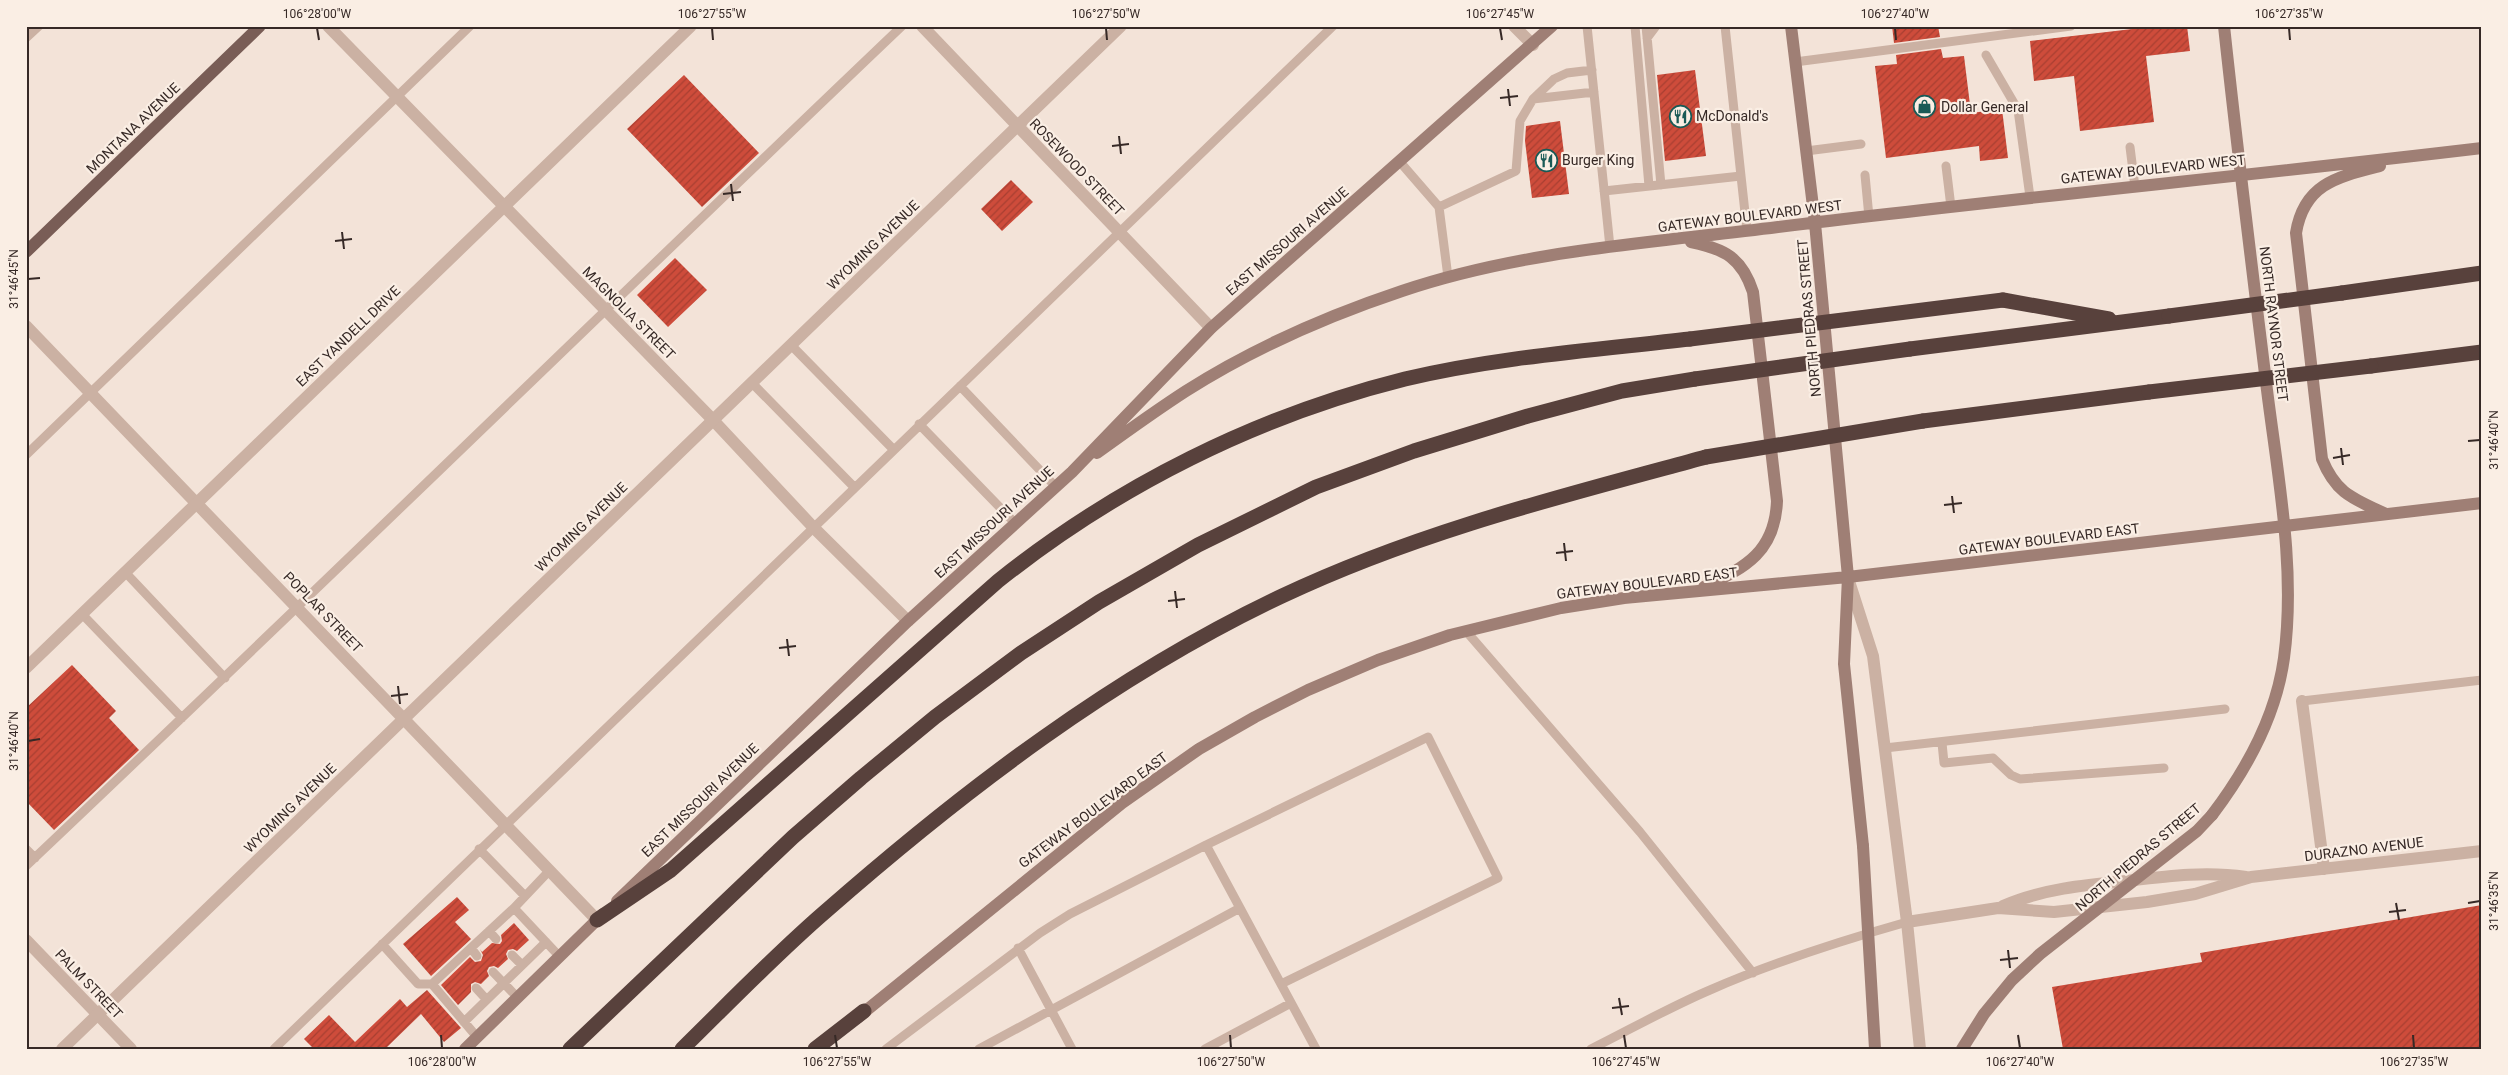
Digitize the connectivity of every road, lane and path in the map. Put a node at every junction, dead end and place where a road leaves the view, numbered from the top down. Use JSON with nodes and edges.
{"nodes":[{"id":1,"x":38,"y":26,"type":"edge"},
{"id":2,"x":260,"y":26,"type":"edge"},
{"id":3,"x":328,"y":26,"type":"edge"},
{"id":4,"x":470,"y":26,"type":"edge"},
{"id":5,"x":692,"y":26,"type":"edge"},
{"id":6,"x":902,"y":26,"type":"edge"},
{"id":7,"x":922,"y":26,"type":"edge"},
{"id":8,"x":1122,"y":26,"type":"edge"},
{"id":9,"x":1333,"y":26,"type":"edge"},
{"id":10,"x":1514,"y":26,"type":"edge"},
{"id":11,"x":1552,"y":26,"type":"edge"},
{"id":12,"x":1587,"y":26,"type":"edge"},
{"id":13,"x":1635,"y":26,"type":"edge"},
{"id":14,"x":1646,"y":26,"type":"edge"},
{"id":15,"x":1656,"y":26,"type":"edge"},
{"id":16,"x":1725,"y":26,"type":"edge"},
{"id":17,"x":1791,"y":26,"type":"edge"},
{"id":18,"x":2071,"y":26,"type":"edge"},
{"id":19,"x":2224,"y":26,"type":"edge"},
{"id":20,"x":26,"y":38,"type":"edge"},
{"id":21,"x":1647,"y":38,"type":"junction"},
{"id":22,"x":1532,"y":45,"type":"junction"},
{"id":23,"x":1986,"y":56,"type":"dead end"},
{"id":24,"x":1795,"y":62,"type":"junction"},
{"id":25,"x":1592,"y":70,"type":"junction"},
{"id":26,"x":1594,"y":92,"type":"junction"},
{"id":27,"x":397,"y":97,"type":"junction"},
{"id":28,"x":1533,"y":99,"type":"junction"},
{"id":29,"x":1018,"y":126,"type":"junction"},
{"id":30,"x":1861,"y":144,"type":"dead end"},
{"id":31,"x":2130,"y":147,"type":"dead end"},
{"id":32,"x":2482,"y":148,"type":"edge"},
{"id":33,"x":1806,"y":151,"type":"junction"},
{"id":34,"x":2433,"y":154,"type":"junction"},
{"id":35,"x":1400,"y":162,"type":"junction"},
{"id":36,"x":1946,"y":166,"type":"dead end"},
{"id":37,"x":1864,"y":175,"type":"dead end"},
{"id":38,"x":2240,"y":175,"type":"junction"},
{"id":39,"x":1741,"y":176,"type":"junction"},
{"id":40,"x":1661,"y":185,"type":"junction"},
{"id":41,"x":1649,"y":186,"type":"junction"},
{"id":42,"x":2135,"y":187,"type":"junction"},
{"id":43,"x":1604,"y":191,"type":"junction"},
{"id":44,"x":2030,"y":197,"type":"junction"},
{"id":45,"x":503,"y":207,"type":"junction"},
{"id":46,"x":1438,"y":207,"type":"junction"},
{"id":47,"x":1950,"y":207,"type":"junction"},
{"id":48,"x":1869,"y":217,"type":"junction"},
{"id":49,"x":1815,"y":223,"type":"junction"},
{"id":50,"x":1119,"y":231,"type":"junction"},
{"id":51,"x":1747,"y":231,"type":"junction"},
{"id":52,"x":1680,"y":239,"type":"junction"},
{"id":53,"x":1610,"y":247,"type":"junction"},
{"id":54,"x":26,"y":252,"type":"edge"},
{"id":55,"x":2482,"y":273,"type":"edge"},
{"id":56,"x":1448,"y":277,"type":"junction"},
{"id":57,"x":605,"y":310,"type":"junction"},
{"id":58,"x":2123,"y":322,"type":"junction"},
{"id":59,"x":26,"y":326,"type":"edge"},
{"id":60,"x":1211,"y":328,"type":"junction"},
{"id":61,"x":791,"y":345,"type":"junction"},
{"id":62,"x":2482,"y":352,"type":"edge"},
{"id":63,"x":2437,"y":357,"type":"junction"},
{"id":64,"x":2482,"y":358,"type":"edge"},
{"id":65,"x":752,"y":383,"type":"junction"},
{"id":66,"x":960,"y":386,"type":"junction"},
{"id":67,"x":91,"y":393,"type":"junction"},
{"id":68,"x":714,"y":420,"type":"junction"},
{"id":69,"x":919,"y":424,"type":"junction"},
{"id":70,"x":893,"y":449,"type":"junction"},
{"id":71,"x":26,"y":455,"type":"edge"},
{"id":72,"x":1072,"y":472,"type":"junction"},
{"id":73,"x":1055,"y":486,"type":"junction"},
{"id":74,"x":854,"y":487,"type":"junction"},
{"id":75,"x":197,"y":503,"type":"junction"},
{"id":76,"x":2482,"y":503,"type":"edge"},
{"id":77,"x":2386,"y":514,"type":"junction"},
{"id":78,"x":1015,"y":523,"type":"junction"},
{"id":79,"x":2284,"y":526,"type":"junction"},
{"id":80,"x":813,"y":527,"type":"junction"},
{"id":81,"x":125,"y":572,"type":"junction"},
{"id":82,"x":1848,"y":577,"type":"junction"},
{"id":83,"x":1695,"y":591,"type":"junction"},
{"id":84,"x":298,"y":608,"type":"junction"},
{"id":85,"x":82,"y":614,"type":"junction"},
{"id":86,"x":908,"y":621,"type":"junction"},
{"id":87,"x":2286,"y":625,"type":"joint"},
{"id":88,"x":1466,"y":631,"type":"junction"},
{"id":89,"x":26,"y":668,"type":"edge"},
{"id":90,"x":225,"y":678,"type":"junction"},
{"id":91,"x":2482,"y":680,"type":"edge"},
{"id":92,"x":2302,"y":701,"type":"joint"},
{"id":93,"x":2225,"y":710,"type":"dead end"},
{"id":94,"x":182,"y":718,"type":"junction"},
{"id":95,"x":404,"y":718,"type":"junction"},
{"id":96,"x":1942,"y":743,"type":"junction"},
{"id":97,"x":1885,"y":748,"type":"junction"},
{"id":98,"x":2164,"y":768,"type":"dead end"},
{"id":99,"x":505,"y":824,"type":"junction"},
{"id":100,"x":1206,"y":846,"type":"junction"},
{"id":101,"x":26,"y":849,"type":"edge"},
{"id":102,"x":479,"y":849,"type":"junction"},
{"id":103,"x":2482,"y":850,"type":"edge"},
{"id":104,"x":35,"y":858,"type":"junction"},
{"id":105,"x":26,"y":866,"type":"edge"},
{"id":106,"x":2324,"y":869,"type":"junction"},
{"id":107,"x":550,"y":870,"type":"junction"},
{"id":108,"x":2250,"y":877,"type":"junction"},
{"id":109,"x":525,"y":896,"type":"junction"},
{"id":110,"x":514,"y":908,"type":"junction"},
{"id":111,"x":1240,"y":908,"type":"junction"},
{"id":112,"x":1998,"y":908,"type":"junction"},
{"id":113,"x":597,"y":920,"type":"junction"},
{"id":114,"x":1907,"y":922,"type":"junction"},
{"id":115,"x":489,"y":931,"type":"junction"},
{"id":116,"x":496,"y":939,"type":"dead end"},
{"id":117,"x":26,"y":940,"type":"edge"},
{"id":118,"x":546,"y":942,"type":"junction"},
{"id":119,"x":382,"y":944,"type":"junction"},
{"id":120,"x":470,"y":948,"type":"junction"},
{"id":121,"x":1018,"y":948,"type":"junction"},
{"id":122,"x":512,"y":955,"type":"dead end"},
{"id":123,"x":477,"y":956,"type":"dead end"},
{"id":124,"x":560,"y":957,"type":"junction"},
{"id":125,"x":454,"y":964,"type":"junction"},
{"id":126,"x":522,"y":966,"type":"junction"},
{"id":127,"x":461,"y":971,"type":"dead end"},
{"id":128,"x":493,"y":972,"type":"dead end"},
{"id":129,"x":1753,"y":972,"type":"junction"},
{"id":130,"x":504,"y":983,"type":"junction"},
{"id":131,"x":432,"y":984,"type":"junction"},
{"id":132,"x":1281,"y":984,"type":"junction"},
{"id":133,"x":476,"y":988,"type":"dead end"},
{"id":134,"x":518,"y":998,"type":"junction"},
{"id":135,"x":486,"y":999,"type":"junction"},
{"id":136,"x":1291,"y":1003,"type":"junction"},
{"id":137,"x":1051,"y":1010,"type":"junction"},
{"id":138,"x":864,"y":1011,"type":"junction"},
{"id":139,"x":98,"y":1014,"type":"junction"},
{"id":140,"x":464,"y":1022,"type":"junction"},
{"id":141,"x":477,"y":1037,"type":"junction"},
{"id":142,"x":62,"y":1049,"type":"edge"},
{"id":143,"x":131,"y":1049,"type":"edge"},
{"id":144,"x":274,"y":1049,"type":"edge"},
{"id":145,"x":465,"y":1049,"type":"edge"},
{"id":146,"x":570,"y":1049,"type":"edge"},
{"id":147,"x":682,"y":1049,"type":"edge"},
{"id":148,"x":815,"y":1049,"type":"edge"},
{"id":149,"x":824,"y":1049,"type":"edge"},
{"id":150,"x":886,"y":1049,"type":"edge"},
{"id":151,"x":979,"y":1049,"type":"edge"},
{"id":152,"x":1072,"y":1049,"type":"edge"},
{"id":153,"x":1206,"y":1049,"type":"edge"},
{"id":154,"x":1316,"y":1049,"type":"edge"},
{"id":155,"x":1591,"y":1049,"type":"edge"},
{"id":156,"x":1875,"y":1049,"type":"edge"},
{"id":157,"x":1920,"y":1049,"type":"edge"},
{"id":158,"x":1962,"y":1049,"type":"edge"}],
"edges":[{"from":1,"to":20,"type":"lane"},
{"from":2,"to":54,"type":"main road","name":"MONTANA AVENUE"},
{"from":3,"to":27,"type":"street","name":"MAGNOLIA STREET"},
{"from":4,"to":27,"type":"lane"},
{"from":5,"to":45,"type":"street","name":"EAST YANDELL DRIVE"},
{"from":6,"to":57,"type":"lane"},
{"from":7,"to":29,"type":"street","name":"ROSEWOOD STREET"},
{"from":8,"to":29,"type":"street","name":"WYOMING AVENUE"},
{"from":9,"to":50,"type":"lane"},
{"from":10,"to":22,"type":"street"},
{"from":11,"to":22,"type":"main road","name":"EAST MISSOURI AVENUE"},
{"from":12,"to":25,"type":"lane"},
{"from":13,"to":41,"type":"lane"},
{"from":14,"to":21,"type":"lane"},
{"from":15,"to":21,"type":"lane"},
{"from":16,"to":39,"type":"lane"},
{"from":17,"to":24,"type":"main road","name":"NORTH PIEDRAS STREET"},
{"from":18,"to":24,"type":"lane"},
{"from":19,"to":38,"type":"main road","name":"NORTH RAYNOR STREET"},
{"from":21,"to":40,"type":"lane"},
{"from":22,"to":35,"type":"main road","name":"EAST MISSOURI AVENUE"},
{"from":23,"to":44,"type":"lane"},
{"from":24,"to":33,"type":"main road","name":"NORTH PIEDRAS STREET"},
{"from":25,"to":26,"type":"lane"},
{"from":25,"to":28,"type":"lane"},
{"from":26,"to":28,"type":"lane"},
{"from":26,"to":43,"type":"lane"},
{"from":27,"to":45,"type":"street","name":"MAGNOLIA STREET"},
{"from":27,"to":67,"type":"lane"},
{"from":28,"to":46,"type":"lane"},
{"from":29,"to":50,"type":"street","name":"ROSEWOOD STREET"},
{"from":29,"to":61,"type":"street","name":"WYOMING AVENUE"},
{"from":30,"to":33,"type":"lane"},
{"from":31,"to":42,"type":"lane"},
{"from":32,"to":34,"type":"main road","name":"GATEWAY BOULEVARD WEST"},
{"from":33,"to":49,"type":"main road","name":"NORTH PIEDRAS STREET"},
{"from":34,"to":38,"type":"main road","name":"GATEWAY BOULEVARD WEST"},
{"from":34,"to":77,"type":"main road"},
{"from":35,"to":46,"type":"lane"},
{"from":35,"to":60,"type":"main road","name":"EAST MISSOURI AVENUE"},
{"from":36,"to":47,"type":"lane"},
{"from":37,"to":48,"type":"lane"},
{"from":38,"to":42,"type":"main road","name":"GATEWAY BOULEVARD WEST"},
{"from":38,"to":79,"type":"main road","name":"NORTH RAYNOR STREET"},
{"from":39,"to":40,"type":"lane"},
{"from":39,"to":51,"type":"lane"},
{"from":40,"to":41,"type":"lane"},
{"from":41,"to":43,"type":"lane"},
{"from":42,"to":44,"type":"main road","name":"GATEWAY BOULEVARD WEST"},
{"from":43,"to":53,"type":"lane"},
{"from":44,"to":47,"type":"main road","name":"GATEWAY BOULEVARD WEST"},
{"from":45,"to":57,"type":"street","name":"MAGNOLIA STREET"},
{"from":45,"to":75,"type":"street","name":"EAST YANDELL DRIVE"},
{"from":46,"to":56,"type":"lane"},
{"from":47,"to":48,"type":"main road","name":"GATEWAY BOULEVARD WEST"},
{"from":48,"to":49,"type":"main road","name":"GATEWAY BOULEVARD WEST"},
{"from":49,"to":51,"type":"main road","name":"GATEWAY BOULEVARD WEST"},
{"from":49,"to":82,"type":"main road","name":"NORTH PIEDRAS STREET"},
{"from":50,"to":60,"type":"street","name":"ROSEWOOD STREET"},
{"from":50,"to":66,"type":"lane"},
{"from":51,"to":52,"type":"main road","name":"GATEWAY BOULEVARD WEST"},
{"from":52,"to":53,"type":"main road","name":"GATEWAY BOULEVARD WEST"},
{"from":52,"to":83,"type":"main road"},
{"from":53,"to":56,"type":"main road","name":"GATEWAY BOULEVARD WEST"},
{"from":55,"to":58,"type":"highway","bridge":true},
{"from":56,"to":72,"type":"main road","name":"GATEWAY BOULEVARD WEST"},
{"from":57,"to":68,"type":"street","name":"MAGNOLIA STREET"},
{"from":57,"to":84,"type":"lane"},
{"from":58,"to":113,"type":"highway","bridge":true},
{"from":58,"to":146,"type":"highway","bridge":true},
{"from":59,"to":67,"type":"street","name":"POPLAR STREET"},
{"from":60,"to":72,"type":"main road","name":"EAST MISSOURI AVENUE"},
{"from":61,"to":65,"type":"street","name":"WYOMING AVENUE"},
{"from":61,"to":70,"type":"lane"},
{"from":62,"to":63,"type":"highway"},
{"from":63,"to":64,"type":"highway"},
{"from":63,"to":147,"type":"highway","bridge":true},
{"from":65,"to":68,"type":"street","name":"WYOMING AVENUE"},
{"from":65,"to":74,"type":"lane"},
{"from":66,"to":69,"type":"lane"},
{"from":66,"to":73,"type":"lane"},
{"from":67,"to":71,"type":"lane"},
{"from":67,"to":75,"type":"street","name":"POPLAR STREET"},
{"from":68,"to":80,"type":"street","name":"MAGNOLIA STREET"},
{"from":68,"to":95,"type":"street","name":"WYOMING AVENUE"},
{"from":69,"to":70,"type":"lane"},
{"from":69,"to":78,"type":"lane"},
{"from":70,"to":74,"type":"lane"},
{"from":72,"to":73,"type":"main road","name":"EAST MISSOURI AVENUE"},
{"from":73,"to":78,"type":"main road","name":"EAST MISSOURI AVENUE"},
{"from":74,"to":80,"type":"lane"},
{"from":75,"to":81,"type":"street","name":"EAST YANDELL DRIVE"},
{"from":75,"to":84,"type":"street","name":"POPLAR STREET"},
{"from":76,"to":77,"type":"main road","name":"GATEWAY BOULEVARD EAST"},
{"from":77,"to":79,"type":"main road","name":"GATEWAY BOULEVARD EAST"},
{"from":78,"to":86,"type":"main road","name":"EAST MISSOURI AVENUE"},
{"from":79,"to":82,"type":"main road","name":"GATEWAY BOULEVARD EAST"},
{"from":79,"to":87,"type":"main road","name":"NORTH RAYNOR STREET"},
{"from":80,"to":86,"type":"street","name":"MAGNOLIA STREET"},
{"from":80,"to":99,"type":"lane"},
{"from":81,"to":85,"type":"street","name":"EAST YANDELL DRIVE"},
{"from":81,"to":90,"type":"lane"},
{"from":82,"to":83,"type":"main road","name":"GATEWAY BOULEVARD EAST"},
{"from":82,"to":97,"type":"street","name":"NORTH PIEDRAS STREET"},
{"from":82,"to":156,"type":"main road","name":"NORTH PIEDRAS STREET","bridge":true},
{"from":83,"to":88,"type":"main road","name":"GATEWAY BOULEVARD EAST"},
{"from":84,"to":90,"type":"lane"},
{"from":84,"to":95,"type":"street","name":"POPLAR STREET"},
{"from":85,"to":89,"type":"street","name":"EAST YANDELL DRIVE"},
{"from":85,"to":94,"type":"lane"},
{"from":86,"to":113,"type":"main road","name":"EAST MISSOURI AVENUE"},
{"from":87,"to":158,"type":"main road","name":"NORTH PIEDRAS STREET","bridge":true},
{"from":88,"to":129,"type":"lane"},
{"from":88,"to":138,"type":"main road","name":"GATEWAY BOULEVARD EAST"},
{"from":90,"to":94,"type":"lane"},
{"from":91,"to":92,"type":"lane"},
{"from":92,"to":106,"type":"street"},
{"from":93,"to":96,"type":"lane"},
{"from":94,"to":104,"type":"lane"},
{"from":95,"to":99,"type":"street","name":"POPLAR STREET"},
{"from":95,"to":139,"type":"street","name":"WYOMING AVENUE"},
{"from":96,"to":97,"type":"lane"},
{"from":96,"to":98,"type":"lane"},
{"from":97,"to":114,"type":"street","name":"NORTH PIEDRAS STREET"},
{"from":99,"to":102,"type":"lane"},
{"from":99,"to":107,"type":"street","name":"POPLAR STREET"},
{"from":100,"to":111,"type":"lane"},
{"from":100,"to":121,"type":"lane"},
{"from":100,"to":132,"type":"lane"},
{"from":101,"to":104,"type":"lane"},
{"from":102,"to":109,"type":"lane"},
{"from":102,"to":119,"type":"lane"},
{"from":103,"to":106,"type":"street","name":"DURAZNO AVENUE"},
{"from":104,"to":105,"type":"lane"},
{"from":106,"to":108,"type":"street","name":"DURAZNO AVENUE"},
{"from":107,"to":109,"type":"lane"},
{"from":107,"to":113,"type":"street","name":"POPLAR STREET"},
{"from":108,"to":112,"type":"street","name":"DURAZNO AVENUE"},
{"from":108,"to":112,"type":"street","name":"DURAZNO AVENUE"},
{"from":109,"to":110,"type":"lane"},
{"from":110,"to":115,"type":"lane"},
{"from":110,"to":118,"type":"lane"},
{"from":111,"to":132,"type":"lane"},
{"from":111,"to":137,"type":"lane"},
{"from":112,"to":114,"type":"street","name":"DURAZNO AVENUE"},
{"from":113,"to":124,"type":"main road","name":"EAST MISSOURI AVENUE"},
{"from":114,"to":129,"type":"lane"},
{"from":114,"to":157,"type":"street","name":"NORTH PIEDRAS STREET"},
{"from":115,"to":116,"type":"lane"},
{"from":115,"to":120,"type":"lane"},
{"from":117,"to":139,"type":"street","name":"PALM STREET"},
{"from":118,"to":124,"type":"lane"},
{"from":118,"to":126,"type":"lane"},
{"from":119,"to":131,"type":"lane"},
{"from":119,"to":144,"type":"lane"},
{"from":120,"to":123,"type":"lane"},
{"from":120,"to":125,"type":"lane"},
{"from":121,"to":137,"type":"lane"},
{"from":121,"to":150,"type":"lane"},
{"from":122,"to":126,"type":"lane"},
{"from":124,"to":134,"type":"main road","name":"EAST MISSOURI AVENUE"},
{"from":125,"to":127,"type":"lane"},
{"from":125,"to":131,"type":"lane"},
{"from":126,"to":130,"type":"lane"},
{"from":128,"to":130,"type":"lane"},
{"from":129,"to":155,"type":"lane"},
{"from":130,"to":134,"type":"lane"},
{"from":130,"to":135,"type":"lane"},
{"from":131,"to":140,"type":"lane"},
{"from":132,"to":136,"type":"lane"},
{"from":133,"to":135,"type":"lane"},
{"from":134,"to":141,"type":"main road","name":"EAST MISSOURI AVENUE"},
{"from":135,"to":140,"type":"lane"},
{"from":136,"to":153,"type":"lane"},
{"from":136,"to":154,"type":"lane"},
{"from":137,"to":151,"type":"lane"},
{"from":137,"to":152,"type":"lane"},
{"from":138,"to":148,"type":"highway"},
{"from":138,"to":149,"type":"main road","name":"GATEWAY BOULEVARD EAST"},
{"from":139,"to":142,"type":"street","name":"WYOMING AVENUE"},
{"from":139,"to":143,"type":"street","name":"PALM STREET"},
{"from":140,"to":141,"type":"lane"},
{"from":141,"to":145,"type":"main road","name":"EAST MISSOURI AVENUE"}]}
